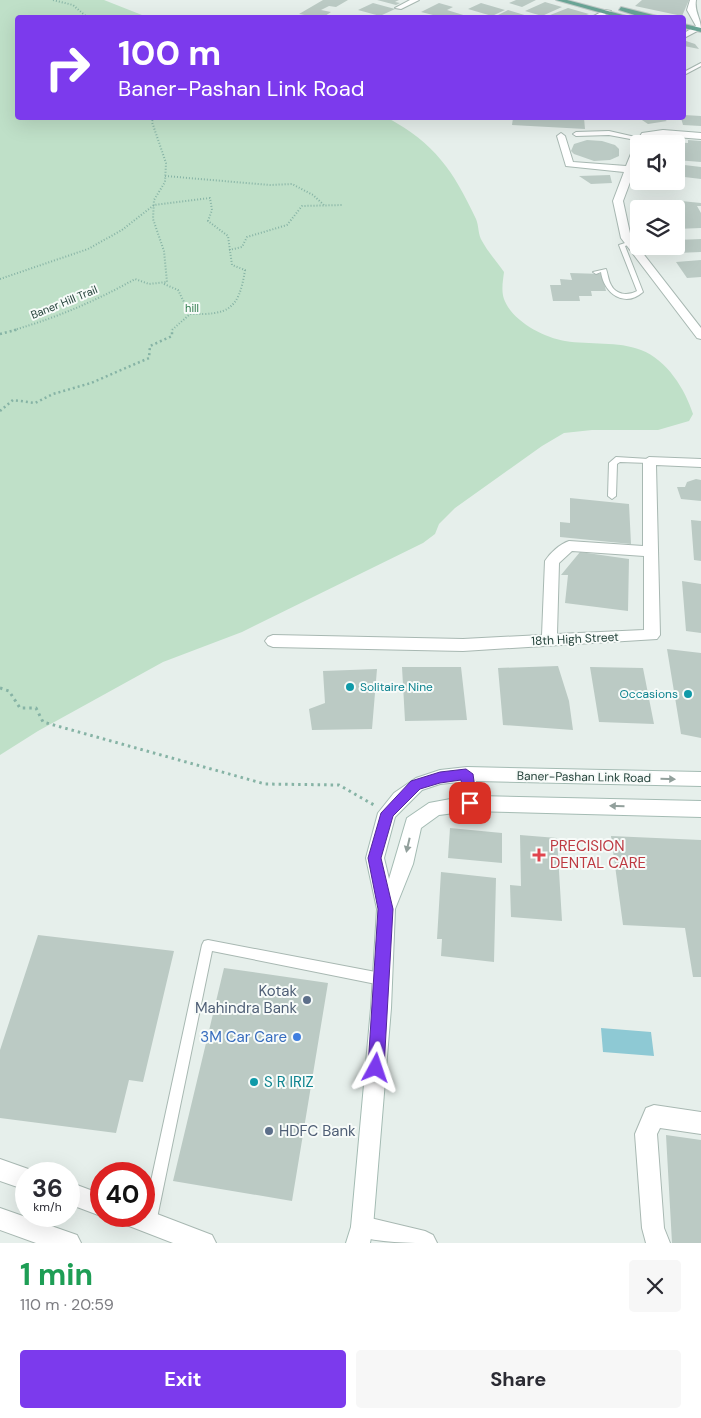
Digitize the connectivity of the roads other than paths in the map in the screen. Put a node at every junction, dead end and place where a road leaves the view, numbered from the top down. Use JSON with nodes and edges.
{"nodes":[{"id":1,"x":416,"y":0,"type":"edge"},
{"id":2,"x":559,"y":0,"type":"edge"},
{"id":3,"x":583,"y":0,"type":"edge"},
{"id":4,"x":693,"y":0,"type":"edge"},
{"id":5,"x":399,"y":8,"type":"dead end"},
{"id":6,"x":607,"y":11,"type":"junction"},
{"id":7,"x":599,"y":15,"type":"edge"},
{"id":8,"x":621,"y":15,"type":"edge"},
{"id":9,"x":642,"y":15,"type":"edge"},
{"id":10,"x":693,"y":33,"type":"edge"},
{"id":11,"x":701,"y":64,"type":"edge"},
{"id":12,"x":686,"y":73,"type":"edge"},
{"id":13,"x":609,"y":124,"type":"dead end"},
{"id":14,"x":576,"y":134,"type":"dead end"},
{"id":15,"x":609,"y":134,"type":"junction"},
{"id":16,"x":645,"y":135,"type":"edge"},
{"id":17,"x":561,"y":136,"type":"dead end"},
{"id":18,"x":701,"y":136,"type":"edge"},
{"id":19,"x":630,"y":140,"type":"edge"},
{"id":20,"x":630,"y":169,"type":"joint"},
{"id":21,"x":630,"y":243,"type":"joint"},
{"id":22,"x":639,"y":255,"type":"edge"},
{"id":23,"x":596,"y":272,"type":"dead end"},
{"id":24,"x":701,"y":336,"type":"edge"},
{"id":25,"x":649,"y":461,"type":"junction"},
{"id":26,"x":701,"y":463,"type":"edge"},
{"id":27,"x":612,"y":496,"type":"dead end"},
{"id":28,"x":650,"y":551,"type":"junction"},
{"id":29,"x":548,"y":639,"type":"junction"},
{"id":30,"x":273,"y":641,"type":"dead end"},
{"id":31,"x":466,"y":774,"type":"junction"},
{"id":32,"x":701,"y":779,"type":"edge"},
{"id":33,"x":470,"y":803,"type":"junction"},
{"id":34,"x":701,"y":809,"type":"edge"},
{"id":35,"x":386,"y":909,"type":"junction"},
{"id":36,"x":381,"y":978,"type":"junction"},
{"id":37,"x":701,"y":1122,"type":"edge"},
{"id":38,"x":154,"y":1162,"type":"edge"},
{"id":39,"x":0,"y":1170,"type":"edge"},
{"id":40,"x":15,"y":1175,"type":"edge"},
{"id":41,"x":0,"y":1218,"type":"edge"},
{"id":42,"x":155,"y":1225,"type":"edge"},
{"id":43,"x":360,"y":1235,"type":"edge"},
{"id":44,"x":69,"y":1243,"type":"edge"},
{"id":45,"x":204,"y":1243,"type":"edge"},
{"id":46,"x":425,"y":1243,"type":"edge"},
{"id":47,"x":658,"y":1243,"type":"edge"}],
"edges":[{"from":1,"to":5,"type":"street"},
{"from":2,"to":6,"type":"main road"},
{"from":3,"to":9,"type":"main road"},
{"from":4,"to":10,"type":"street"},
{"from":6,"to":7,"type":"street"},
{"from":6,"to":8,"type":"main road"},
{"from":11,"to":12,"type":"lane"},
{"from":13,"to":15,"type":"lane"},
{"from":14,"to":15,"type":"lane"},
{"from":15,"to":19,"type":"lane"},
{"from":16,"to":18,"type":"street"},
{"from":17,"to":20,"type":"street"},
{"from":20,"to":21,"type":"street"},
{"from":21,"to":23,"type":"lane"},
{"from":22,"to":24,"type":"street"},
{"from":25,"to":26,"type":"street"},
{"from":25,"to":27,"type":"lane"},
{"from":25,"to":28,"type":"street","name":"18th High Street"},
{"from":28,"to":29,"type":"street"},
{"from":28,"to":29,"type":"street","name":"18th High Street"},
{"from":29,"to":30,"type":"street","name":"18th High Street"},
{"from":31,"to":32,"type":"street","name":"Baner-Pashan Link Road","one_way":true},
{"from":31,"to":33,"type":"street"},
{"from":31,"to":35,"type":"street","name":"Baner-Pashan Link Road"},
{"from":34,"to":33,"type":"street","one_way":true},
{"from":33,"to":35,"type":"street","one_way":true},
{"from":35,"to":36,"type":"street","name":"Baner-Pashan Link Road"},
{"from":36,"to":38,"type":"lane"},
{"from":36,"to":43,"type":"street","name":"Baner-Pashan Link Road"},
{"from":37,"to":47,"type":"street"},
{"from":39,"to":40,"type":"street"},
{"from":41,"to":44,"type":"street"},
{"from":42,"to":45,"type":"street"},
{"from":43,"to":46,"type":"street"}]}
